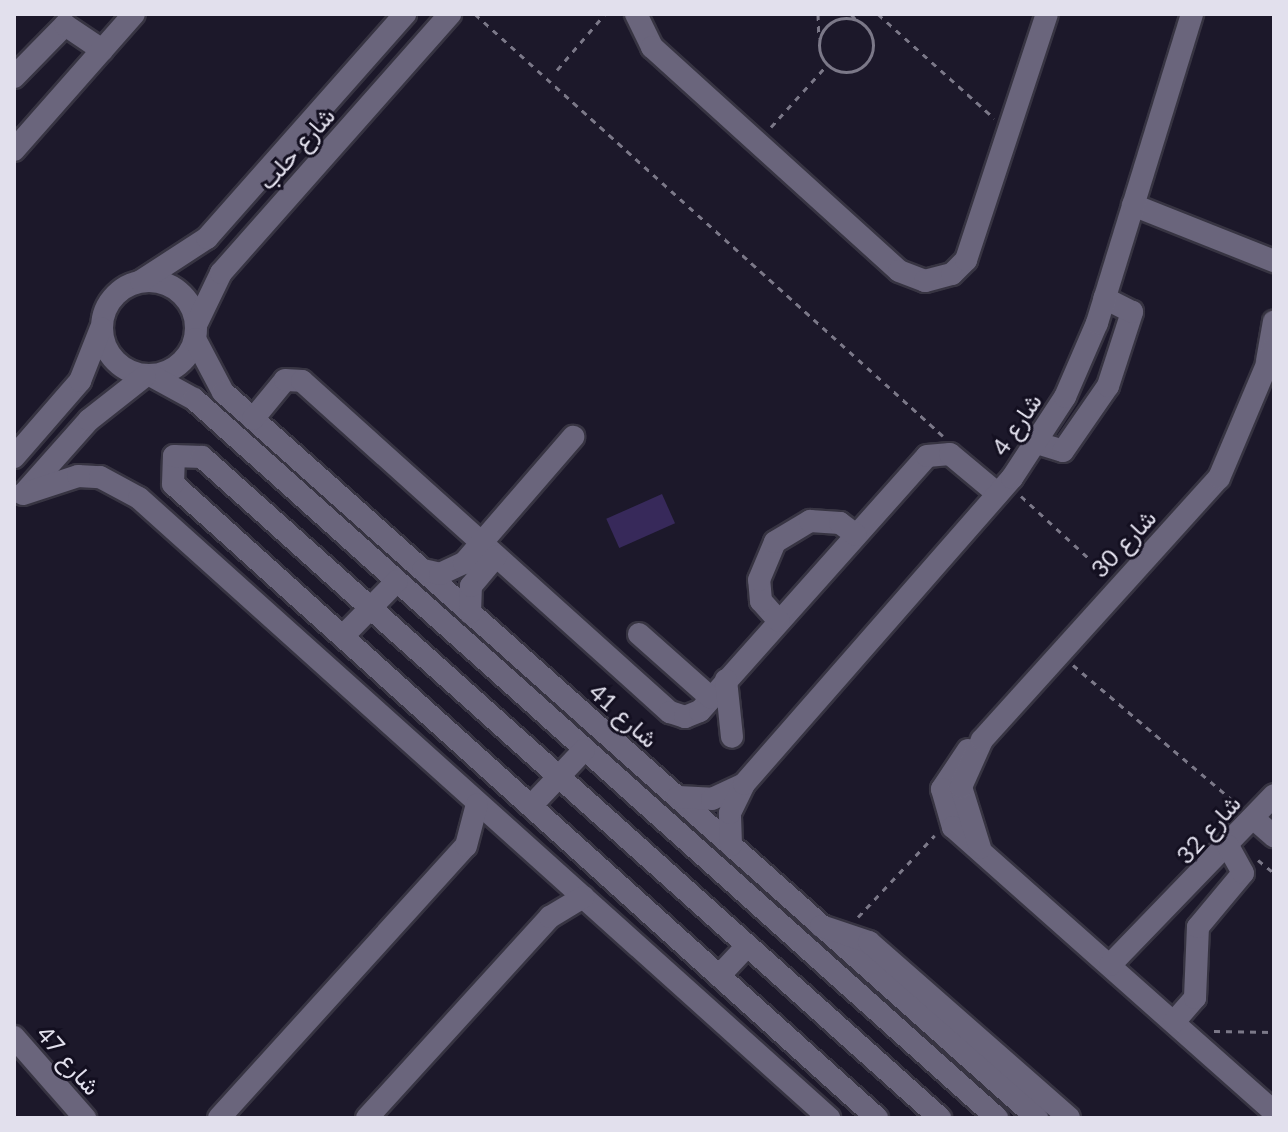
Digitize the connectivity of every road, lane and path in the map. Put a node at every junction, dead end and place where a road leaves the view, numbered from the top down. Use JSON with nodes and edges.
{"nodes":[{"id":1,"x":134,"y":14,"type":"edge"},
{"id":2,"x":405,"y":14,"type":"edge"},
{"id":3,"x":450,"y":14,"type":"edge"},
{"id":4,"x":475,"y":14,"type":"edge"},
{"id":5,"x":605,"y":14,"type":"edge"},
{"id":6,"x":636,"y":14,"type":"edge"},
{"id":7,"x":818,"y":14,"type":"edge"},
{"id":8,"x":851,"y":14,"type":"edge"},
{"id":9,"x":878,"y":14,"type":"edge"},
{"id":10,"x":1047,"y":14,"type":"edge"},
{"id":11,"x":1192,"y":14,"type":"edge"},
{"id":12,"x":857,"y":21,"type":"junction"},
{"id":13,"x":819,"y":42,"type":"junction"},
{"id":14,"x":102,"y":50,"type":"junction"},
{"id":15,"x":827,"y":65,"type":"junction"},
{"id":16,"x":557,"y":70,"type":"dead end"},
{"id":17,"x":14,"y":77,"type":"edge"},
{"id":18,"x":1008,"y":131,"type":"junction"},
{"id":19,"x":757,"y":142,"type":"junction"},
{"id":20,"x":16,"y":143,"type":"edge"},
{"id":21,"x":1130,"y":211,"type":"junction"},
{"id":22,"x":1272,"y":254,"type":"edge"},
{"id":23,"x":141,"y":281,"type":"junction"},
{"id":24,"x":1104,"y":298,"type":"junction"},
{"id":25,"x":1274,"y":322,"type":"edge"},
{"id":26,"x":101,"y":327,"type":"junction"},
{"id":27,"x":196,"y":332,"type":"junction"},
{"id":28,"x":1271,"y":355,"type":"edge"},
{"id":29,"x":149,"y":376,"type":"junction"},
{"id":30,"x":253,"y":419,"type":"junction"},
{"id":31,"x":573,"y":437,"type":"dead end"},
{"id":32,"x":1037,"y":443,"type":"junction"},
{"id":33,"x":943,"y":452,"type":"junction"},
{"id":34,"x":14,"y":457,"type":"edge"},
{"id":35,"x":1002,"y":488,"type":"junction"},
{"id":36,"x":19,"y":499,"type":"edge"},
{"id":37,"x":856,"y":535,"type":"junction"},
{"id":38,"x":489,"y":550,"type":"junction"},
{"id":39,"x":423,"y":570,"type":"junction"},
{"id":40,"x":397,"y":581,"type":"junction"},
{"id":41,"x":1118,"y":586,"type":"junction"},
{"id":42,"x":370,"y":608,"type":"junction"},
{"id":43,"x":470,"y":613,"type":"junction"},
{"id":44,"x":779,"y":621,"type":"junction"},
{"id":45,"x":639,"y":634,"type":"dead end"},
{"id":46,"x":343,"y":636,"type":"junction"},
{"id":47,"x":1058,"y":653,"type":"junction"},
{"id":48,"x":726,"y":680,"type":"junction"},
{"id":49,"x":711,"y":698,"type":"junction"},
{"id":50,"x":426,"y":712,"type":"junction"},
{"id":51,"x":732,"y":737,"type":"dead end"},
{"id":52,"x":405,"y":740,"type":"junction"},
{"id":53,"x":982,"y":740,"type":"junction"},
{"id":54,"x":584,"y":750,"type":"junction"},
{"id":55,"x":559,"y":777,"type":"junction"},
{"id":56,"x":744,"y":784,"type":"junction"},
{"id":57,"x":1274,"y":795,"type":"edge"},
{"id":58,"x":678,"y":797,"type":"junction"},
{"id":59,"x":477,"y":804,"type":"junction"},
{"id":60,"x":531,"y":806,"type":"junction"},
{"id":61,"x":1253,"y":818,"type":"junction"},
{"id":62,"x":953,"y":827,"type":"junction"},
{"id":63,"x":1274,"y":836,"type":"edge"},
{"id":64,"x":731,"y":845,"type":"junction"},
{"id":65,"x":1228,"y":846,"type":"junction"},
{"id":66,"x":980,"y":848,"type":"junction"},
{"id":67,"x":583,"y":897,"type":"junction"},
{"id":68,"x":821,"y":926,"type":"junction"},
{"id":69,"x":847,"y":929,"type":"junction"},
{"id":70,"x":747,"y":946,"type":"junction"},
{"id":71,"x":1116,"y":970,"type":"junction"},
{"id":72,"x":719,"y":976,"type":"junction"},
{"id":73,"x":1179,"y":1026,"type":"junction"},
{"id":74,"x":1274,"y":1032,"type":"edge"},
{"id":75,"x":14,"y":1037,"type":"edge"},
{"id":76,"x":793,"y":1043,"type":"junction"},
{"id":77,"x":774,"y":1068,"type":"junction"},
{"id":78,"x":960,"y":1085,"type":"junction"},
{"id":79,"x":802,"y":1094,"type":"junction"},
{"id":80,"x":1274,"y":1112,"type":"edge"},
{"id":81,"x":935,"y":1116,"type":"edge"},
{"id":82,"x":85,"y":1118,"type":"edge"},
{"id":83,"x":219,"y":1118,"type":"edge"},
{"id":84,"x":367,"y":1118,"type":"edge"},
{"id":85,"x":805,"y":1118,"type":"edge"},
{"id":86,"x":829,"y":1118,"type":"edge"},
{"id":87,"x":877,"y":1118,"type":"edge"},
{"id":88,"x":997,"y":1118,"type":"edge"},
{"id":89,"x":1037,"y":1118,"type":"edge"},
{"id":90,"x":1069,"y":1118,"type":"edge"}],
"edges":[{"from":1,"to":14,"type":"street"},
{"from":2,"to":23,"type":"street","name":"شارع حلب"},
{"from":3,"to":27,"type":"street","name":"شارع حلب"},
{"from":4,"to":33,"type":"path"},
{"from":5,"to":16,"type":"path"},
{"from":6,"to":19,"type":"street"},
{"from":7,"to":13,"type":"path"},
{"from":8,"to":12,"type":"path"},
{"from":9,"to":18,"type":"path"},
{"from":10,"to":18,"type":"street"},
{"from":11,"to":21,"type":"street","name":"شارع 4"},
{"from":12,"to":13,"type":"path"},
{"from":12,"to":15,"type":"path"},
{"from":13,"to":15,"type":"path"},
{"from":14,"to":17,"type":"street"},
{"from":14,"to":20,"type":"street"},
{"from":15,"to":19,"type":"path"},
{"from":18,"to":19,"type":"street"},
{"from":21,"to":22,"type":"street"},
{"from":21,"to":24,"type":"street","name":"شارع 4"},
{"from":23,"to":26,"type":"street"},
{"from":23,"to":27,"type":"street"},
{"from":24,"to":32,"type":"street","name":"شارع 4"},
{"from":24,"to":32,"type":"street"},
{"from":25,"to":28,"type":"street","name":"شارع 30"},
{"from":26,"to":29,"type":"street"},
{"from":26,"to":34,"type":"street"},
{"from":27,"to":29,"type":"street"},
{"from":27,"to":30,"type":"street","name":"شارع 41"},
{"from":28,"to":41,"type":"street","name":"شارع 30"},
{"from":29,"to":36,"type":"street"},
{"from":29,"to":40,"type":"street"},
{"from":30,"to":38,"type":"street"},
{"from":30,"to":39,"type":"street","name":"شارع 41"},
{"from":31,"to":38,"type":"street"},
{"from":32,"to":35,"type":"street","name":"شارع 4"},
{"from":33,"to":35,"type":"street"},
{"from":33,"to":37,"type":"street"},
{"from":35,"to":41,"type":"path"},
{"from":35,"to":56,"type":"street","name":"شارع 4"},
{"from":36,"to":52,"type":"street"},
{"from":37,"to":44,"type":"street"},
{"from":37,"to":44,"type":"street"},
{"from":38,"to":39,"type":"street"},
{"from":38,"to":43,"type":"street"},
{"from":38,"to":49,"type":"street"},
{"from":39,"to":43,"type":"street","name":"شارع 41"},
{"from":40,"to":42,"type":"street"},
{"from":40,"to":54,"type":"street"},
{"from":41,"to":47,"type":"street","name":"شارع 30"},
{"from":42,"to":46,"type":"street"},
{"from":42,"to":46,"type":"street"},
{"from":42,"to":55,"type":"street"},
{"from":43,"to":58,"type":"street","name":"شارع 41"},
{"from":44,"to":48,"type":"street"},
{"from":45,"to":49,"type":"street"},
{"from":46,"to":50,"type":"street"},
{"from":47,"to":53,"type":"street","name":"شارع 30"},
{"from":47,"to":61,"type":"path"},
{"from":48,"to":49,"type":"street"},
{"from":48,"to":51,"type":"street"},
{"from":50,"to":52,"type":"street"},
{"from":50,"to":60,"type":"street"},
{"from":52,"to":59,"type":"street"},
{"from":53,"to":62,"type":"street","name":"شارع 30"},
{"from":53,"to":66,"type":"street","name":"شارع 30"},
{"from":54,"to":55,"type":"street"},
{"from":54,"to":78,"type":"street"},
{"from":55,"to":60,"type":"street"},
{"from":55,"to":70,"type":"street"},
{"from":56,"to":58,"type":"street","name":"شارع 4"},
{"from":56,"to":64,"type":"street","name":"شارع 4"},
{"from":57,"to":61,"type":"street","name":"شارع 32"},
{"from":58,"to":64,"type":"street","name":"شارع 41"},
{"from":59,"to":67,"type":"street"},
{"from":59,"to":83,"type":"street"},
{"from":60,"to":72,"type":"street"},
{"from":61,"to":63,"type":"street"},
{"from":61,"to":65,"type":"street","name":"شارع 32"},
{"from":62,"to":66,"type":"street"},
{"from":62,"to":69,"type":"path"},
{"from":64,"to":68,"type":"street","name":"شارع 41"},
{"from":65,"to":71,"type":"street","name":"شارع 32"},
{"from":65,"to":73,"type":"street"},
{"from":66,"to":71,"type":"street"},
{"from":67,"to":77,"type":"street"},
{"from":67,"to":84,"type":"street"},
{"from":68,"to":69,"type":"street"},
{"from":68,"to":89,"type":"street","name":"شارع 41"},
{"from":69,"to":90,"type":"street"},
{"from":70,"to":72,"type":"street"},
{"from":70,"to":81,"type":"street"},
{"from":71,"to":73,"type":"street"},
{"from":72,"to":76,"type":"street"},
{"from":73,"to":74,"type":"path"},
{"from":73,"to":80,"type":"street"},
{"from":75,"to":82,"type":"street","name":"شارع 47"},
{"from":76,"to":77,"type":"street"},
{"from":76,"to":87,"type":"street"},
{"from":77,"to":79,"type":"street"},
{"from":78,"to":81,"type":"street"},
{"from":78,"to":88,"type":"street"},
{"from":79,"to":85,"type":"street"},
{"from":79,"to":86,"type":"street"}]}
